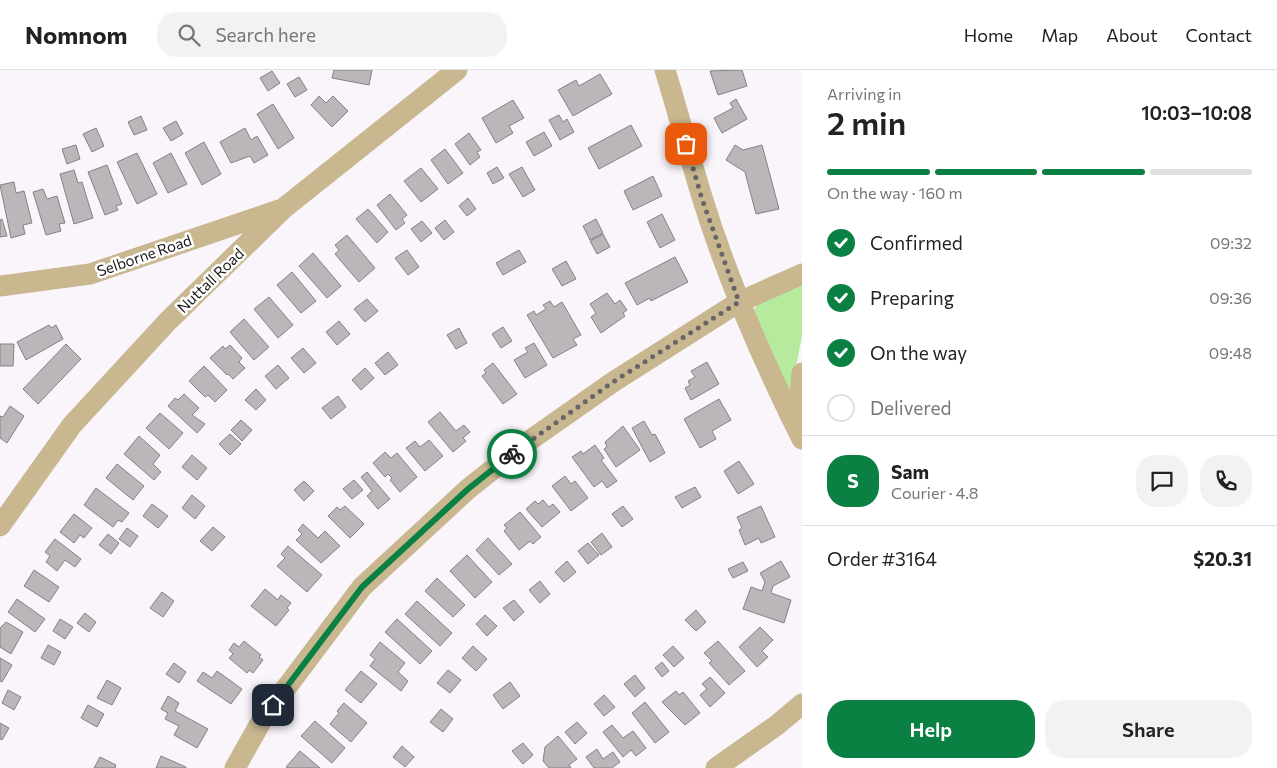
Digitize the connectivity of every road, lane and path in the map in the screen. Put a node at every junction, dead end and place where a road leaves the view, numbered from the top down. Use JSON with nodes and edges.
{"nodes":[{"id":1,"x":457,"y":70,"type":"edge"},
{"id":2,"x":666,"y":70,"type":"edge"},
{"id":3,"x":284,"y":208,"type":"junction"},
{"id":4,"x":802,"y":274,"type":"edge"},
{"id":5,"x":0,"y":286,"type":"edge"},
{"id":6,"x":739,"y":302,"type":"junction"},
{"id":7,"x":802,"y":373,"type":"edge"},
{"id":8,"x":800,"y":434,"type":"edge"},
{"id":9,"x":0,"y":526,"type":"edge"},
{"id":10,"x":802,"y":704,"type":"edge"},
{"id":11,"x":235,"y":768,"type":"edge"},
{"id":12,"x":716,"y":768,"type":"edge"}],
"edges":[{"from":1,"to":3,"type":"street","name":"Nuttall Road"},
{"from":2,"to":6,"type":"street"},
{"from":3,"to":5,"type":"street","name":"Selborne Road"},
{"from":3,"to":9,"type":"street","name":"Nuttall Road"},
{"from":4,"to":6,"type":"street"},
{"from":6,"to":8,"type":"street"},
{"from":6,"to":11,"type":"street"},
{"from":7,"to":8,"type":"street"},
{"from":10,"to":12,"type":"street"}]}
